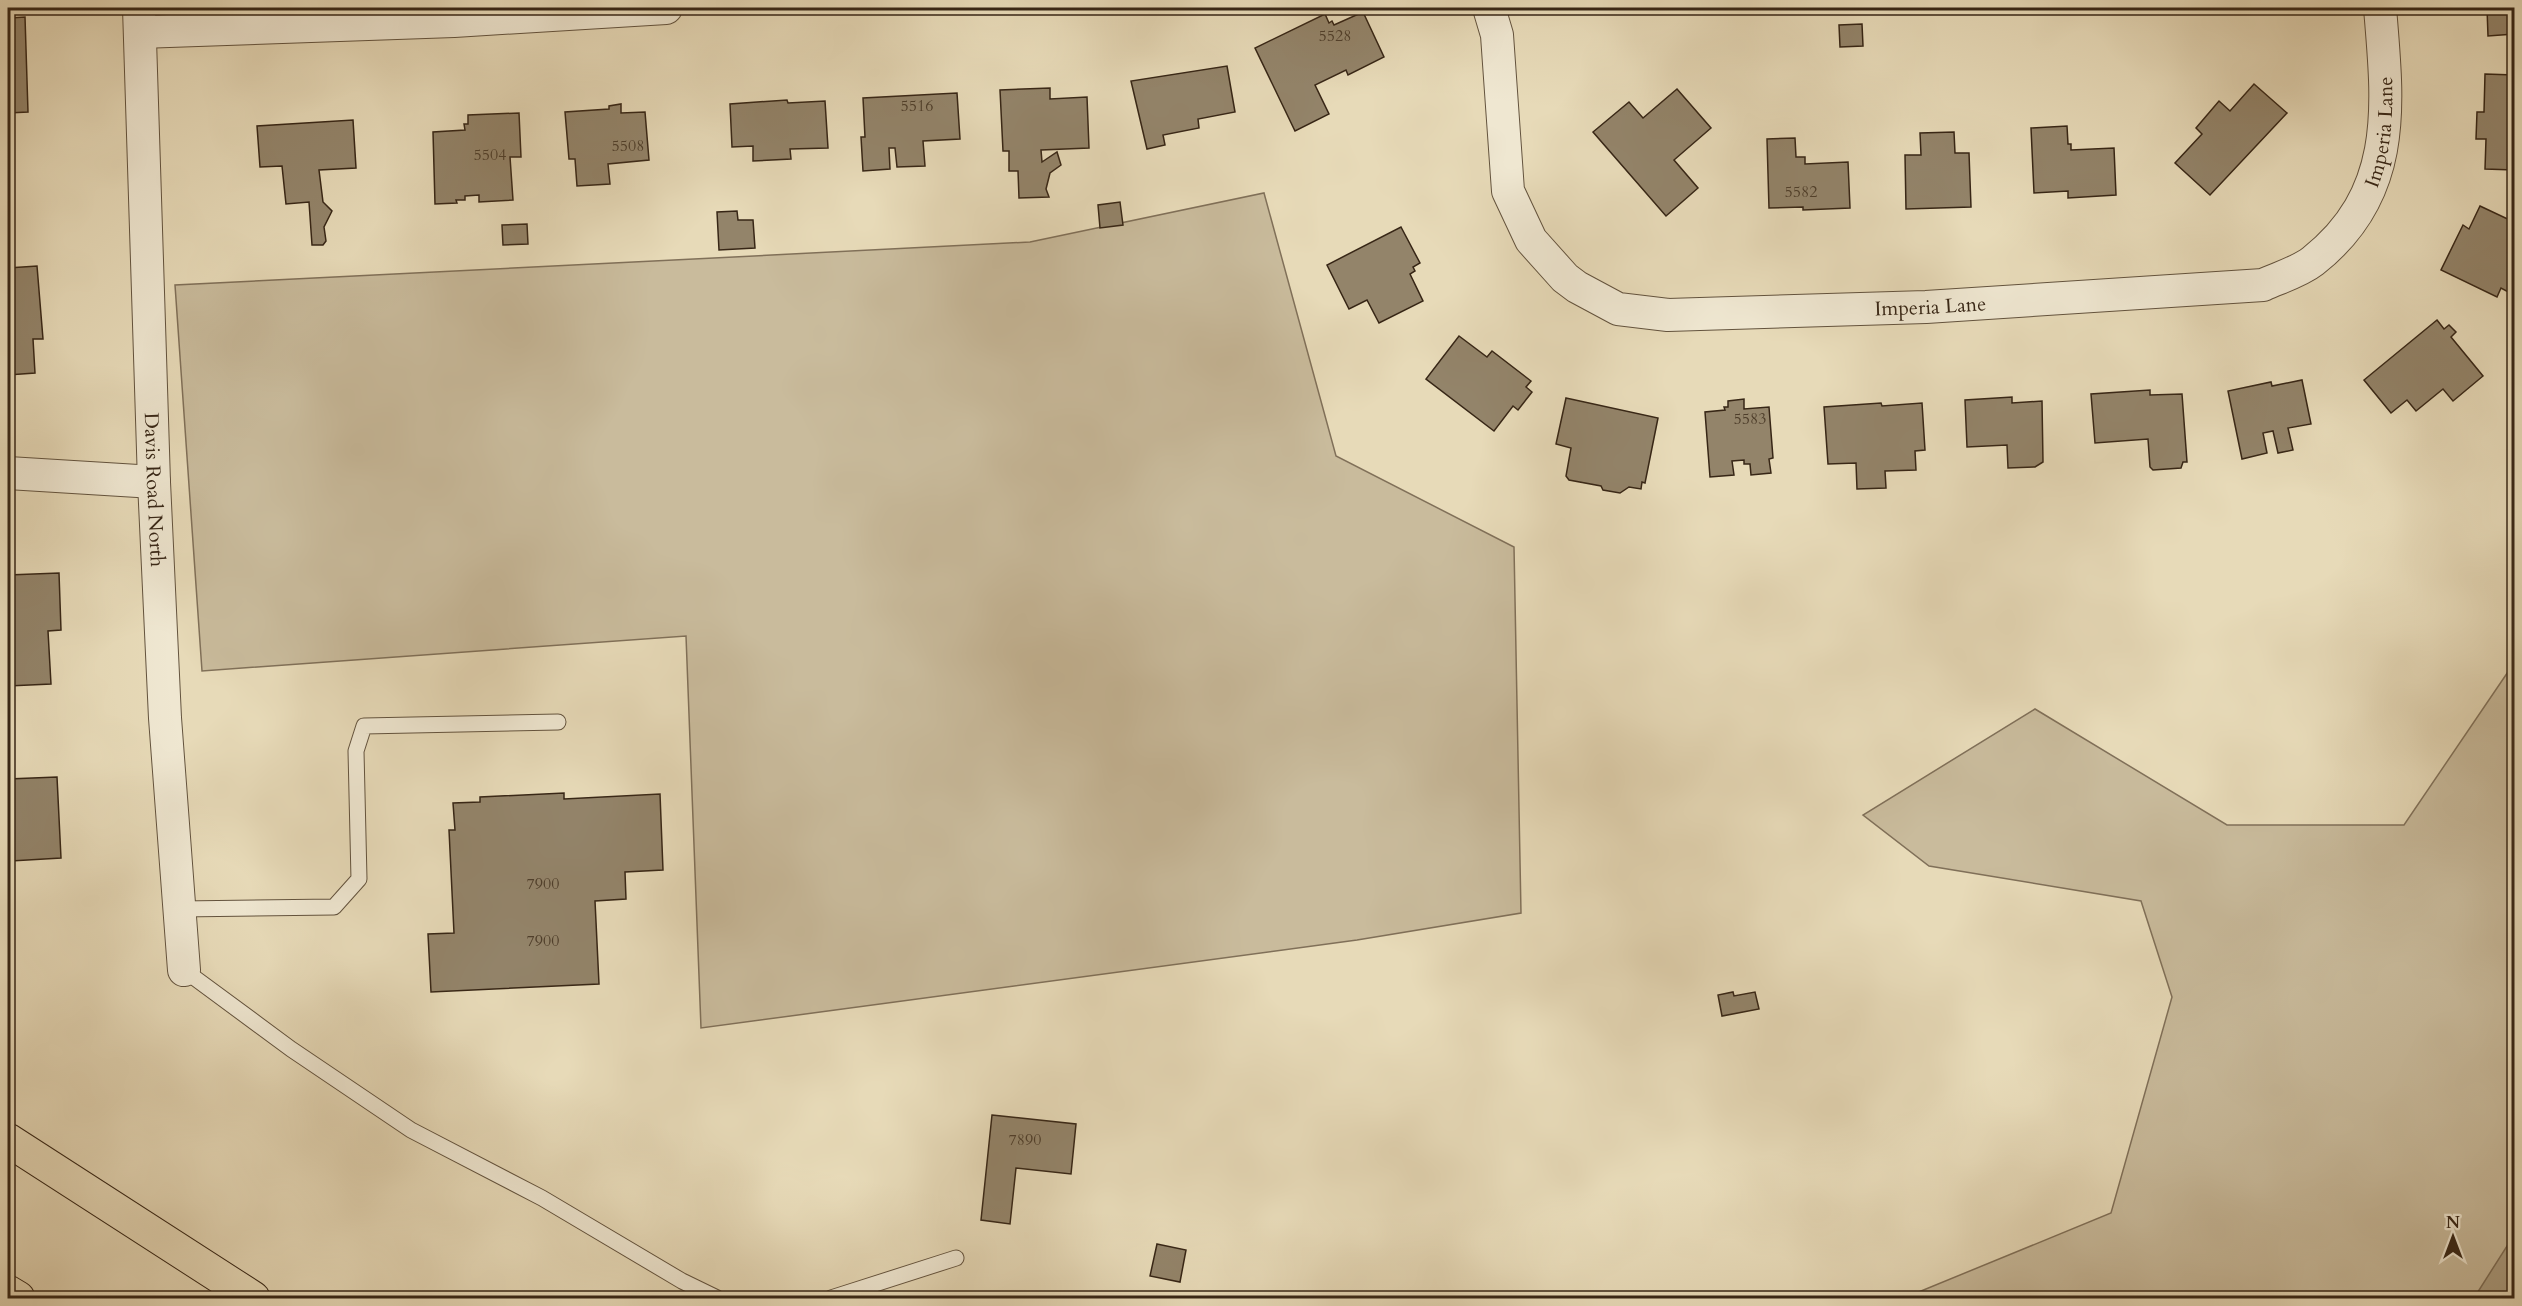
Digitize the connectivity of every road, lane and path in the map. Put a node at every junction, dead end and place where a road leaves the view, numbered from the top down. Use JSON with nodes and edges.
{"nodes":[{"id":1,"x":666,"y":8,"type":"edge"},
{"id":2,"x":1489,"y":8,"type":"edge"},
{"id":3,"x":2380,"y":8,"type":"edge"},
{"id":4,"x":139,"y":20,"type":"edge"},
{"id":5,"x":8,"y":474,"type":"edge"},
{"id":6,"x":154,"y":482,"type":"junction"},
{"id":7,"x":558,"y":722,"type":"dead end"},
{"id":8,"x":180,"y":909,"type":"junction"},
{"id":9,"x":184,"y":970,"type":"joint"},
{"id":10,"x":8,"y":1140,"type":"edge"},
{"id":11,"x":956,"y":1258,"type":"dead end"},
{"id":12,"x":8,"y":1292,"type":"edge"},
{"id":13,"x":18,"y":1299,"type":"edge"},
{"id":14,"x":253,"y":1299,"type":"edge"},
{"id":15,"x":717,"y":1299,"type":"edge"},
{"id":16,"x":831,"y":1299,"type":"edge"}],
"edges":[{"from":1,"to":4,"type":"street"},
{"from":2,"to":3,"type":"street","name":"Imperia Lane"},
{"from":4,"to":6,"type":"street","name":"Davis Road North"},
{"from":5,"to":6,"type":"street"},
{"from":6,"to":8,"type":"street","name":"Davis Road North"},
{"from":7,"to":8,"type":"lane"},
{"from":8,"to":9,"type":"street","name":"Davis Road North"},
{"from":9,"to":15,"type":"lane"},
{"from":10,"to":14,"type":"highway"},
{"from":11,"to":16,"type":"lane"},
{"from":12,"to":13,"type":"highway"}]}
